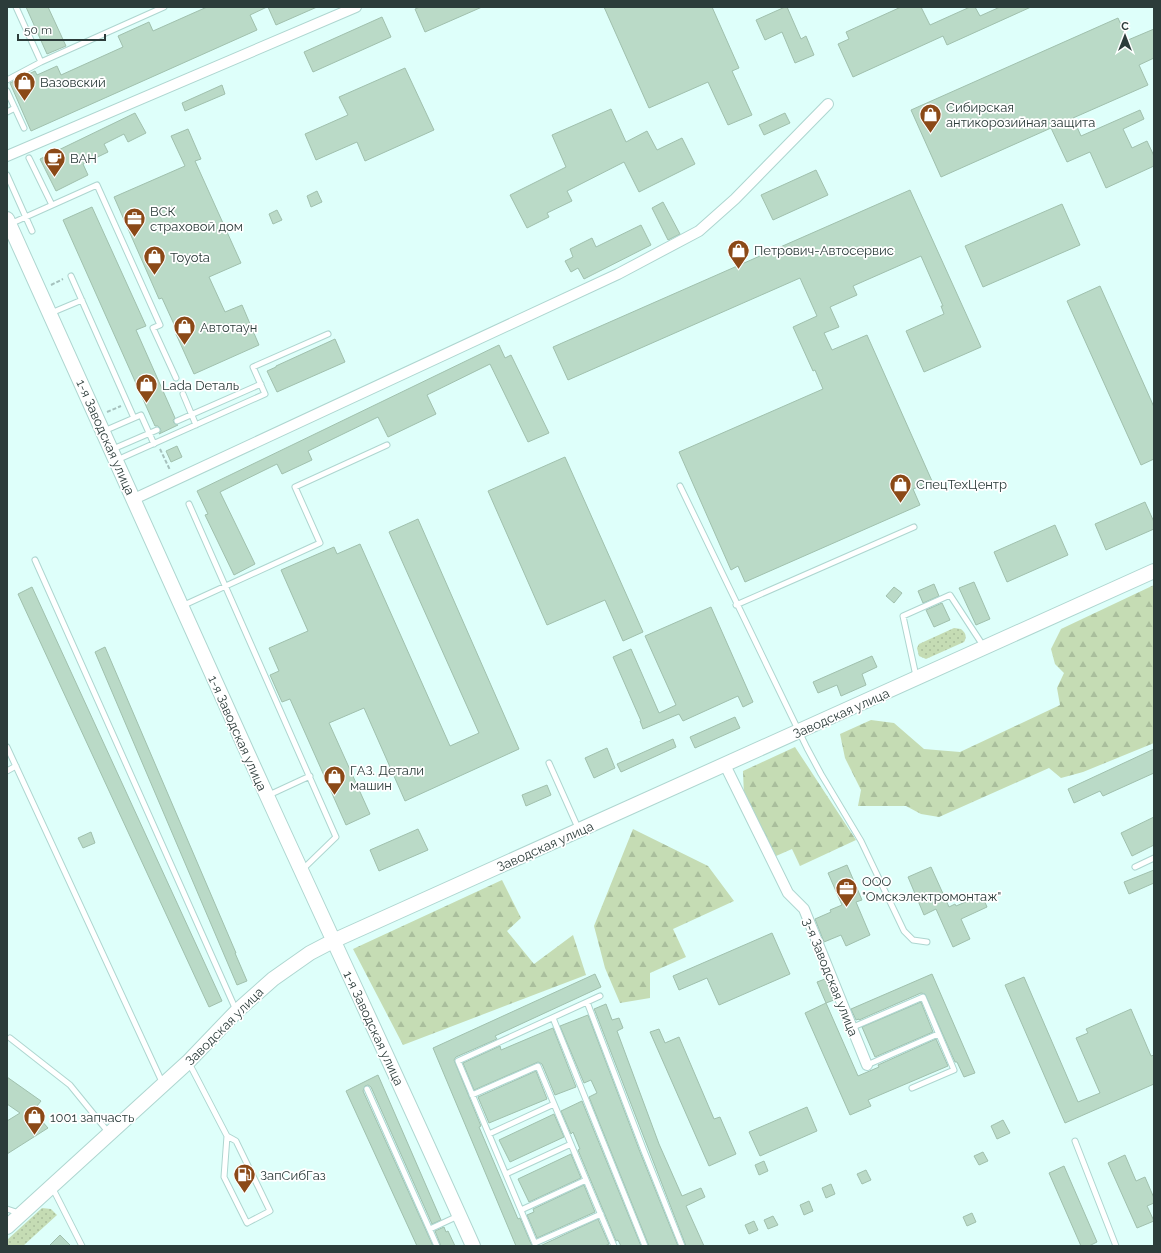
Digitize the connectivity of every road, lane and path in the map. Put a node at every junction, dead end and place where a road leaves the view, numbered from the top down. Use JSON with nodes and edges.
{"nodes":[{"id":1,"x":16,"y":7,"type":"edge"},
{"id":2,"x":164,"y":7,"type":"edge"},
{"id":3,"x":356,"y":7,"type":"edge"},
{"id":4,"x":40,"y":62,"type":"junction"},
{"id":5,"x":7,"y":80,"type":"edge"},
{"id":6,"x":7,"y":91,"type":"edge"},
{"id":7,"x":828,"y":104,"type":"dead end"},
{"id":8,"x":15,"y":108,"type":"junction"},
{"id":9,"x":7,"y":112,"type":"edge"},
{"id":10,"x":24,"y":128,"type":"dead end"},
{"id":11,"x":7,"y":156,"type":"edge"},
{"id":12,"x":29,"y":158,"type":"dead end"},
{"id":13,"x":7,"y":175,"type":"edge"},
{"id":14,"x":52,"y":205,"type":"junction"},
{"id":15,"x":26,"y":217,"type":"junction"},
{"id":16,"x":8,"y":221,"type":"edge"},
{"id":17,"x":32,"y":230,"type":"dead end"},
{"id":18,"x":71,"y":276,"type":"joint"},
{"id":19,"x":48,"y":286,"type":"dead end"},
{"id":20,"x":82,"y":300,"type":"junction"},
{"id":21,"x":50,"y":314,"type":"junction"},
{"id":22,"x":328,"y":334,"type":"dead end"},
{"id":23,"x":176,"y":378,"type":"dead end"},
{"id":24,"x":261,"y":384,"type":"junction"},
{"id":25,"x":183,"y":394,"type":"dead end"},
{"id":26,"x":128,"y":403,"type":"junction"},
{"id":27,"x":104,"y":413,"type":"dead end"},
{"id":28,"x":192,"y":414,"type":"junction"},
{"id":29,"x":134,"y":418,"type":"junction"},
{"id":30,"x":177,"y":421,"type":"dead end"},
{"id":31,"x":196,"y":425,"type":"junction"},
{"id":32,"x":157,"y":430,"type":"dead end"},
{"id":33,"x":104,"y":432,"type":"junction"},
{"id":34,"x":150,"y":433,"type":"junction"},
{"id":35,"x":154,"y":444,"type":"junction"},
{"id":36,"x":387,"y":445,"type":"dead end"},
{"id":37,"x":163,"y":454,"type":"dead end"},
{"id":38,"x":114,"y":455,"type":"junction"},
{"id":39,"x":174,"y":481,"type":"junction"},
{"id":40,"x":680,"y":486,"type":"dead end"},
{"id":41,"x":134,"y":499,"type":"junction"},
{"id":42,"x":189,"y":504,"type":"dead end"},
{"id":43,"x":914,"y":527,"type":"dead end"},
{"id":44,"x":35,"y":560,"type":"dead end"},
{"id":45,"x":1154,"y":571,"type":"edge"},
{"id":46,"x":226,"y":586,"type":"junction"},
{"id":47,"x":736,"y":605,"type":"junction"},
{"id":48,"x":181,"y":606,"type":"junction"},
{"id":49,"x":984,"y":648,"type":"junction"},
{"id":50,"x":916,"y":679,"type":"junction"},
{"id":51,"x":799,"y":732,"type":"junction"},
{"id":52,"x":7,"y":747,"type":"edge"},
{"id":53,"x":549,"y":763,"type":"dead end"},
{"id":54,"x":725,"y":765,"type":"junction"},
{"id":55,"x":16,"y":766,"type":"junction"},
{"id":56,"x":7,"y":771,"type":"edge"},
{"id":57,"x":310,"y":776,"type":"junction"},
{"id":58,"x":267,"y":795,"type":"junction"},
{"id":59,"x":580,"y":830,"type":"junction"},
{"id":60,"x":1154,"y":858,"type":"edge"},
{"id":61,"x":1135,"y":867,"type":"dead end"},
{"id":62,"x":301,"y":871,"type":"junction"},
{"id":63,"x":333,"y":941,"type":"junction"},
{"id":64,"x":927,"y":942,"type":"dead end"},
{"id":65,"x":600,"y":996,"type":"dead end"},
{"id":66,"x":587,"y":1002,"type":"junction"},
{"id":67,"x":237,"y":1011,"type":"junction"},
{"id":68,"x":553,"y":1018,"type":"junction"},
{"id":69,"x":851,"y":1028,"type":"junction"},
{"id":70,"x":938,"y":1034,"type":"junction"},
{"id":71,"x":10,"y":1038,"type":"dead end"},
{"id":72,"x":188,"y":1062,"type":"junction"},
{"id":73,"x":867,"y":1065,"type":"joint"},
{"id":74,"x":163,"y":1085,"type":"junction"},
{"id":75,"x":912,"y":1088,"type":"dead end"},
{"id":76,"x":367,"y":1089,"type":"dead end"},
{"id":77,"x":472,"y":1095,"type":"junction"},
{"id":78,"x":554,"y":1104,"type":"junction"},
{"id":79,"x":110,"y":1134,"type":"junction"},
{"id":80,"x":489,"y":1134,"type":"junction"},
{"id":81,"x":227,"y":1136,"type":"junction"},
{"id":82,"x":1075,"y":1141,"type":"dead end"},
{"id":83,"x":571,"y":1144,"type":"junction"},
{"id":84,"x":506,"y":1174,"type":"junction"},
{"id":85,"x":586,"y":1180,"type":"junction"},
{"id":86,"x":52,"y":1187,"type":"junction"},
{"id":87,"x":7,"y":1209,"type":"edge"},
{"id":88,"x":521,"y":1210,"type":"junction"},
{"id":89,"x":22,"y":1214,"type":"junction"},
{"id":90,"x":600,"y":1214,"type":"junction"},
{"id":91,"x":460,"y":1216,"type":"junction"},
{"id":92,"x":7,"y":1227,"type":"edge"},
{"id":93,"x":430,"y":1229,"type":"junction"},
{"id":94,"x":535,"y":1245,"type":"edge"},
{"id":95,"x":82,"y":1246,"type":"edge"},
{"id":96,"x":437,"y":1246,"type":"edge"},
{"id":97,"x":473,"y":1246,"type":"edge"},
{"id":98,"x":614,"y":1246,"type":"edge"},
{"id":99,"x":645,"y":1246,"type":"edge"},
{"id":100,"x":682,"y":1246,"type":"edge"},
{"id":101,"x":1116,"y":1246,"type":"edge"}],
"edges":[{"from":1,"to":4,"type":"lane"},
{"from":2,"to":4,"type":"lane"},
{"from":3,"to":11,"type":"street"},
{"from":4,"to":5,"type":"lane"},
{"from":6,"to":8,"type":"lane"},
{"from":7,"to":39,"type":"street"},
{"from":8,"to":9,"type":"lane"},
{"from":8,"to":10,"type":"lane"},
{"from":12,"to":14,"type":"lane"},
{"from":13,"to":15,"type":"lane"},
{"from":14,"to":15,"type":"lane"},
{"from":14,"to":23,"type":"lane"},
{"from":15,"to":16,"type":"lane"},
{"from":15,"to":17,"type":"lane"},
{"from":16,"to":21,"type":"main road","name":"1-я Заводская улица"},
{"from":18,"to":19,"type":"path"},
{"from":18,"to":20,"type":"lane"},
{"from":20,"to":21,"type":"lane"},
{"from":20,"to":26,"type":"lane"},
{"from":21,"to":33,"type":"main road","name":"1-я Заводская улица"},
{"from":22,"to":24,"type":"lane"},
{"from":24,"to":28,"type":"lane"},
{"from":24,"to":31,"type":"lane"},
{"from":25,"to":28,"type":"lane"},
{"from":26,"to":27,"type":"path"},
{"from":26,"to":29,"type":"lane"},
{"from":28,"to":30,"type":"lane"},
{"from":28,"to":31,"type":"lane"},
{"from":29,"to":33,"type":"lane"},
{"from":29,"to":34,"type":"lane"},
{"from":31,"to":35,"type":"lane"},
{"from":32,"to":34,"type":"lane"},
{"from":33,"to":38,"type":"main road","name":"1-я Заводская улица"},
{"from":34,"to":35,"type":"lane"},
{"from":34,"to":38,"type":"lane"},
{"from":35,"to":38,"type":"lane"},
{"from":36,"to":46,"type":"lane"},
{"from":37,"to":39,"type":"path"},
{"from":38,"to":41,"type":"main road","name":"1-я Заводская улица"},
{"from":39,"to":41,"type":"street"},
{"from":40,"to":47,"type":"lane"},
{"from":41,"to":48,"type":"main road","name":"1-я Заводская улица"},
{"from":42,"to":46,"type":"lane"},
{"from":43,"to":47,"type":"lane"},
{"from":44,"to":67,"type":"lane"},
{"from":45,"to":49,"type":"main road","name":"Заводская улица"},
{"from":46,"to":48,"type":"lane"},
{"from":46,"to":57,"type":"lane"},
{"from":47,"to":51,"type":"lane"},
{"from":48,"to":58,"type":"main road","name":"1-я Заводская улица"},
{"from":49,"to":50,"type":"main road","name":"Заводская улица"},
{"from":49,"to":50,"type":"lane"},
{"from":50,"to":51,"type":"main road","name":"Заводская улица"},
{"from":51,"to":54,"type":"main road","name":"Заводская улица"},
{"from":51,"to":64,"type":"lane"},
{"from":52,"to":55,"type":"lane"},
{"from":53,"to":59,"type":"lane"},
{"from":54,"to":59,"type":"main road","name":"Заводская улица"},
{"from":54,"to":69,"type":"street","name":"3-я Заводская улица"},
{"from":55,"to":56,"type":"lane"},
{"from":55,"to":74,"type":"lane"},
{"from":57,"to":58,"type":"lane"},
{"from":57,"to":62,"type":"lane"},
{"from":58,"to":62,"type":"main road","name":"1-я Заводская улица"},
{"from":59,"to":63,"type":"main road","name":"Заводская улица"},
{"from":60,"to":61,"type":"lane"},
{"from":62,"to":63,"type":"main road","name":"1-я Заводская улица"},
{"from":63,"to":67,"type":"main road","name":"Заводская улица"},
{"from":63,"to":91,"type":"main road","name":"1-я Заводская улица"},
{"from":65,"to":66,"type":"lane"},
{"from":66,"to":68,"type":"lane"},
{"from":66,"to":100,"type":"lane"},
{"from":67,"to":72,"type":"main road","name":"Заводская улица"},
{"from":68,"to":77,"type":"lane"},
{"from":68,"to":99,"type":"lane"},
{"from":69,"to":70,"type":"lane"},
{"from":69,"to":73,"type":"street","name":"3-я Заводская улица"},
{"from":70,"to":73,"type":"lane"},
{"from":70,"to":75,"type":"lane"},
{"from":71,"to":79,"type":"lane"},
{"from":72,"to":74,"type":"main road","name":"Заводская улица"},
{"from":72,"to":81,"type":"lane"},
{"from":74,"to":79,"type":"main road","name":"Заводская улица"},
{"from":76,"to":93,"type":"lane"},
{"from":77,"to":78,"type":"lane"},
{"from":77,"to":80,"type":"lane"},
{"from":78,"to":80,"type":"lane"},
{"from":78,"to":83,"type":"lane"},
{"from":79,"to":86,"type":"main road","name":"Заводская улица"},
{"from":80,"to":84,"type":"lane"},
{"from":81,"to":81,"type":"lane"},
{"from":82,"to":101,"type":"lane"},
{"from":83,"to":84,"type":"lane"},
{"from":83,"to":85,"type":"lane"},
{"from":84,"to":88,"type":"lane"},
{"from":85,"to":88,"type":"lane"},
{"from":85,"to":90,"type":"lane"},
{"from":86,"to":89,"type":"main road","name":"Заводская улица"},
{"from":86,"to":95,"type":"lane"},
{"from":87,"to":89,"type":"lane"},
{"from":88,"to":94,"type":"lane"},
{"from":89,"to":92,"type":"main road","name":"Заводская улица"},
{"from":90,"to":94,"type":"lane"},
{"from":90,"to":98,"type":"lane"},
{"from":91,"to":93,"type":"lane"},
{"from":91,"to":97,"type":"main road","name":"1-я Заводская улица"},
{"from":93,"to":96,"type":"lane"}]}
